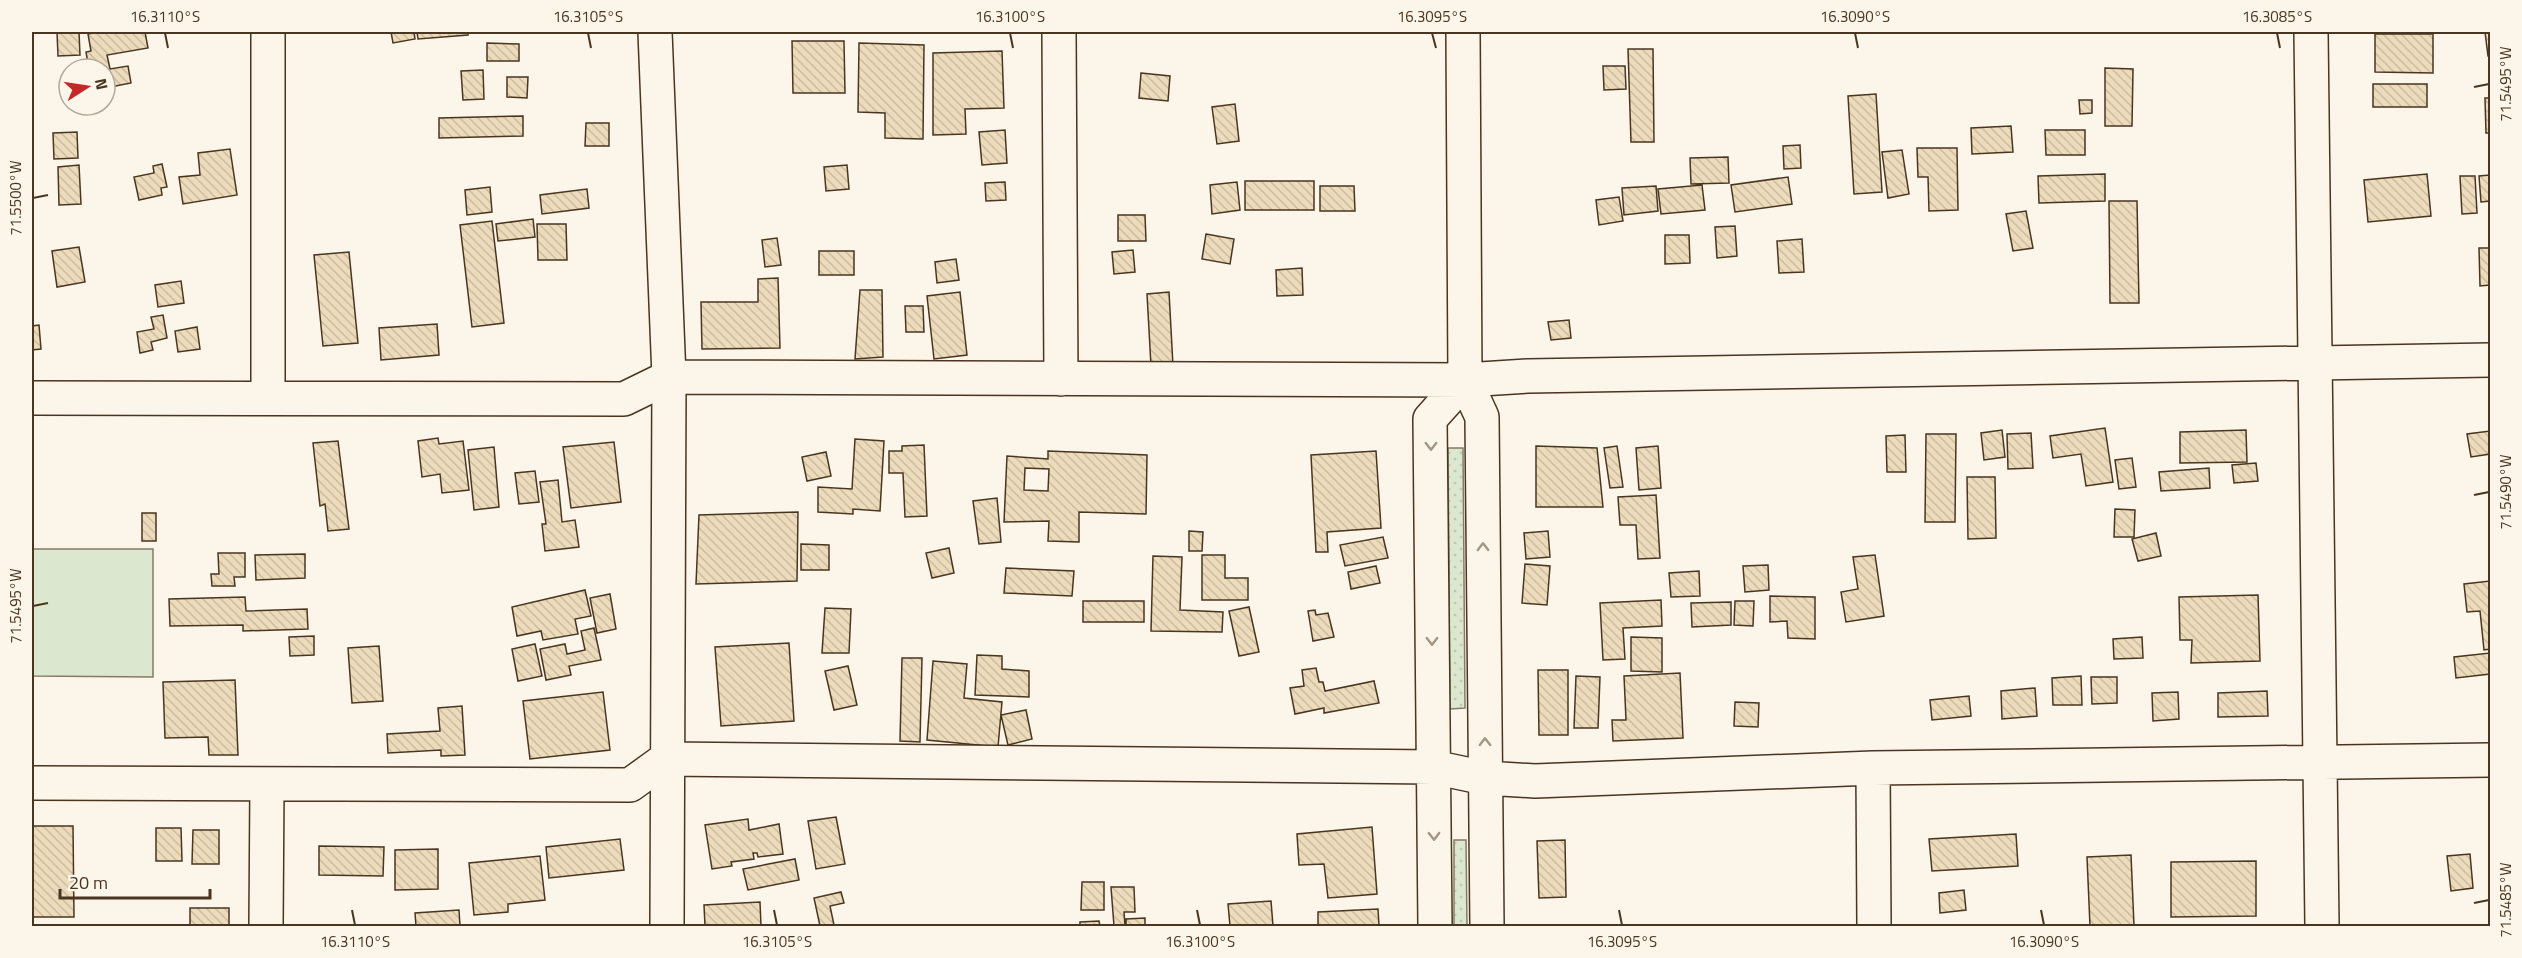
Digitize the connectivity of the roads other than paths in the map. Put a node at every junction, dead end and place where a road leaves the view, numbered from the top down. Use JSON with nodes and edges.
{"nodes":[{"id":1,"x":268,"y":32,"type":"edge"},
{"id":2,"x":655,"y":32,"type":"edge"},
{"id":3,"x":1059,"y":32,"type":"edge"},
{"id":4,"x":1463,"y":32,"type":"edge"},
{"id":5,"x":2311,"y":32,"type":"edge"},
{"id":6,"x":2490,"y":360,"type":"edge"},
{"id":7,"x":2315,"y":362,"type":"junction"},
{"id":8,"x":669,"y":377,"type":"junction"},
{"id":9,"x":1061,"y":379,"type":"junction"},
{"id":10,"x":1465,"y":380,"type":"junction"},
{"id":11,"x":32,"y":398,"type":"edge"},
{"id":12,"x":268,"y":398,"type":"junction"},
{"id":13,"x":666,"y":759,"type":"junction"},
{"id":14,"x":2320,"y":760,"type":"junction"},
{"id":15,"x":2490,"y":760,"type":"edge"},
{"id":16,"x":1433,"y":768,"type":"junction"},
{"id":17,"x":1873,"y":768,"type":"junction"},
{"id":18,"x":1485,"y":778,"type":"junction"},
{"id":19,"x":32,"y":783,"type":"edge"},
{"id":20,"x":267,"y":784,"type":"junction"},
{"id":21,"x":266,"y":927,"type":"edge"},
{"id":22,"x":667,"y":927,"type":"edge"},
{"id":23,"x":1436,"y":927,"type":"edge"},
{"id":24,"x":1486,"y":927,"type":"edge"},
{"id":25,"x":1874,"y":927,"type":"edge"},
{"id":26,"x":2322,"y":927,"type":"edge"}],
"edges":[{"from":1,"to":12,"type":"street"},
{"from":2,"to":8,"type":"street"},
{"from":3,"to":9,"type":"street"},
{"from":4,"to":10,"type":"street"},
{"from":5,"to":7,"type":"street"},
{"from":6,"to":7,"type":"street"},
{"from":7,"to":10,"type":"street"},
{"from":7,"to":14,"type":"street"},
{"from":8,"to":9,"type":"street"},
{"from":8,"to":12,"type":"street"},
{"from":8,"to":13,"type":"street"},
{"from":9,"to":10,"type":"street"},
{"from":10,"to":16,"type":"street","one_way":true},
{"from":18,"to":10,"type":"street","one_way":true},
{"from":11,"to":12,"type":"street"},
{"from":13,"to":16,"type":"street"},
{"from":13,"to":20,"type":"street"},
{"from":13,"to":22,"type":"street"},
{"from":14,"to":15,"type":"street"},
{"from":14,"to":17,"type":"street"},
{"from":14,"to":26,"type":"street"},
{"from":16,"to":18,"type":"street"},
{"from":16,"to":23,"type":"street","one_way":true},
{"from":17,"to":18,"type":"street"},
{"from":17,"to":25,"type":"street"},
{"from":18,"to":24,"type":"street"},
{"from":19,"to":20,"type":"street"},
{"from":20,"to":21,"type":"street"}]}
